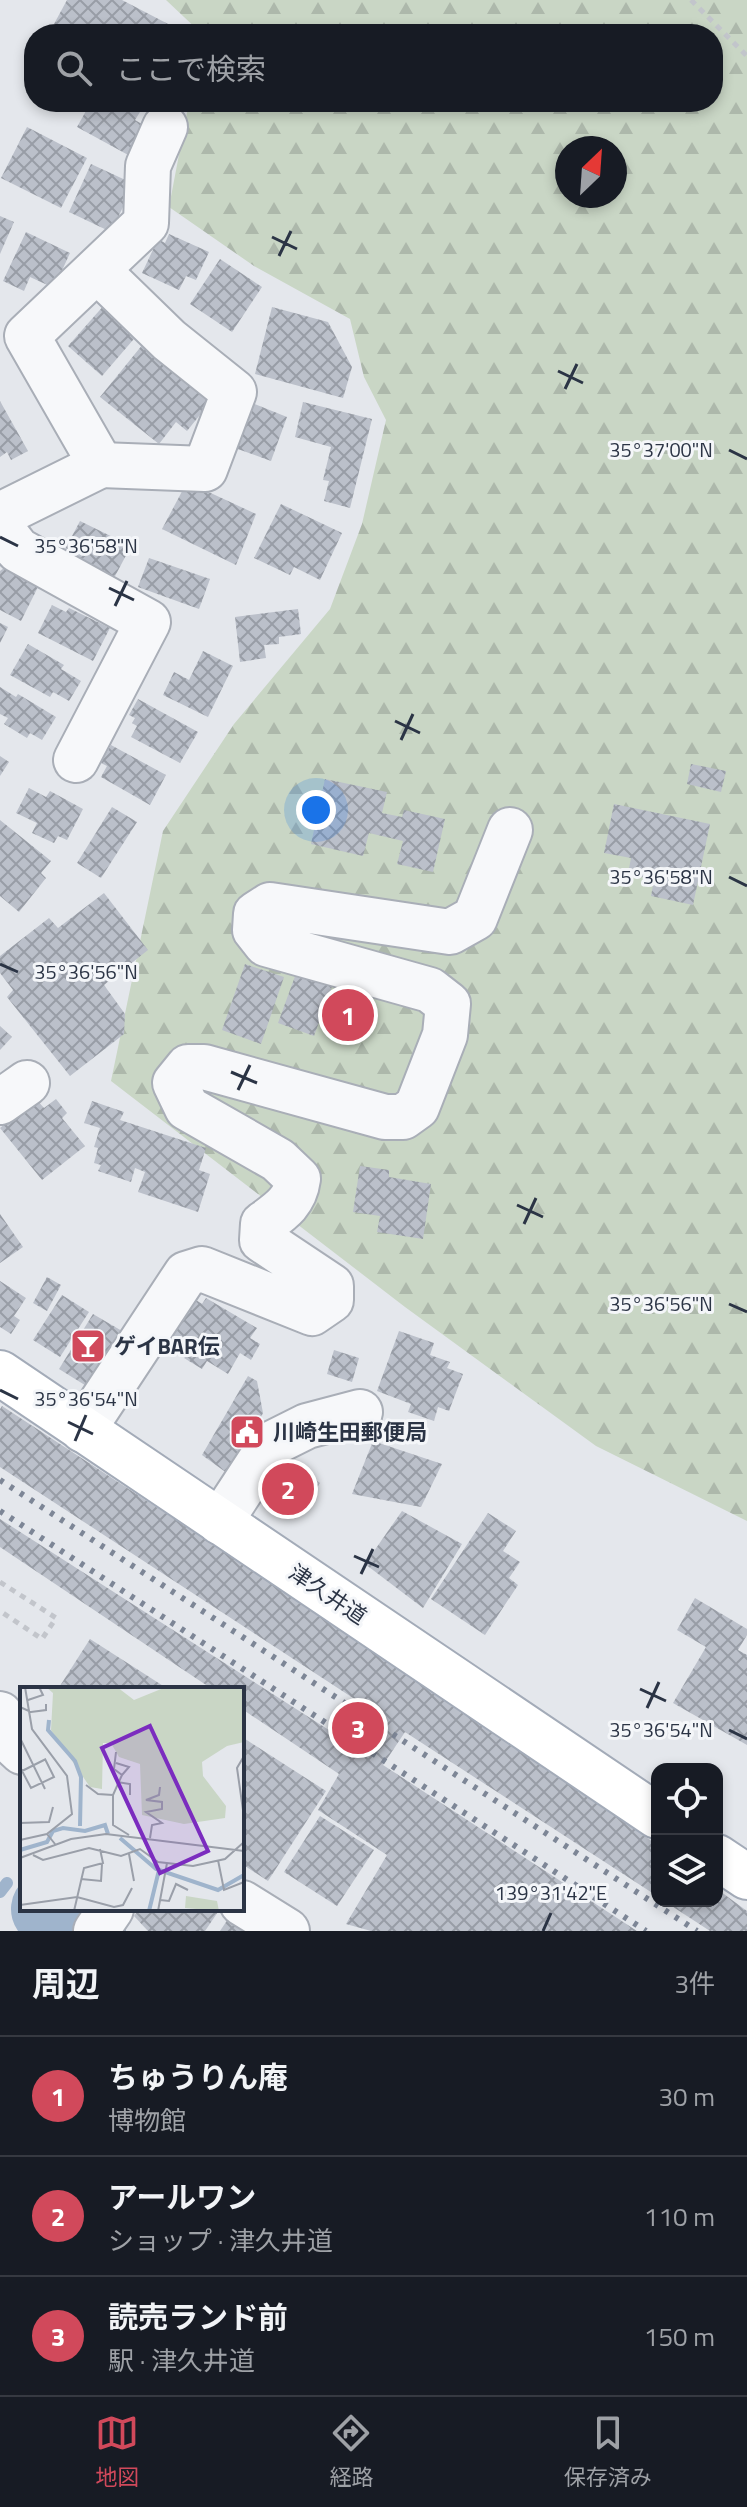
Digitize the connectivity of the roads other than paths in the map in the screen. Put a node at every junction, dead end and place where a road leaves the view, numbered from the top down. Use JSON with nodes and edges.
{"nodes":[{"id":1,"x":165,"y":127,"type":"dead end"},
{"id":2,"x":98,"y":271,"type":"junction"},
{"id":3,"x":101,"y":465,"type":"junction"},
{"id":4,"x":0,"y":515,"type":"edge"},
{"id":5,"x":0,"y":527,"type":"edge"},
{"id":6,"x":76,"y":760,"type":"dead end"},
{"id":7,"x":510,"y":830,"type":"dead end"},
{"id":8,"x":0,"y":1373,"type":"edge"},
{"id":9,"x":360,"y":1412,"type":"dead end"},
{"id":10,"x":83,"y":1430,"type":"junction"},
{"id":11,"x":220,"y":1522,"type":"junction"},
{"id":12,"x":651,"y":1812,"type":"edge"},
{"id":13,"x":723,"y":1861,"type":"edge"},
{"id":14,"x":747,"y":1877,"type":"edge"},
{"id":15,"x":244,"y":1904,"type":"edge"},
{"id":16,"x":287,"y":1931,"type":"edge"}],
"edges":[{"from":1,"to":2,"type":"street"},
{"from":2,"to":3,"type":"street"},
{"from":2,"to":3,"type":"street"},
{"from":3,"to":4,"type":"street"},
{"from":5,"to":6,"type":"street"},
{"from":7,"to":10,"type":"street"},
{"from":8,"to":10,"type":"main road","name":"津久井道"},
{"from":9,"to":11,"type":"street"},
{"from":10,"to":11,"type":"main road","name":"津久井道"},
{"from":11,"to":12,"type":"main road","name":"津久井道"},
{"from":13,"to":14,"type":"main road"},
{"from":15,"to":16,"type":"street"}]}
